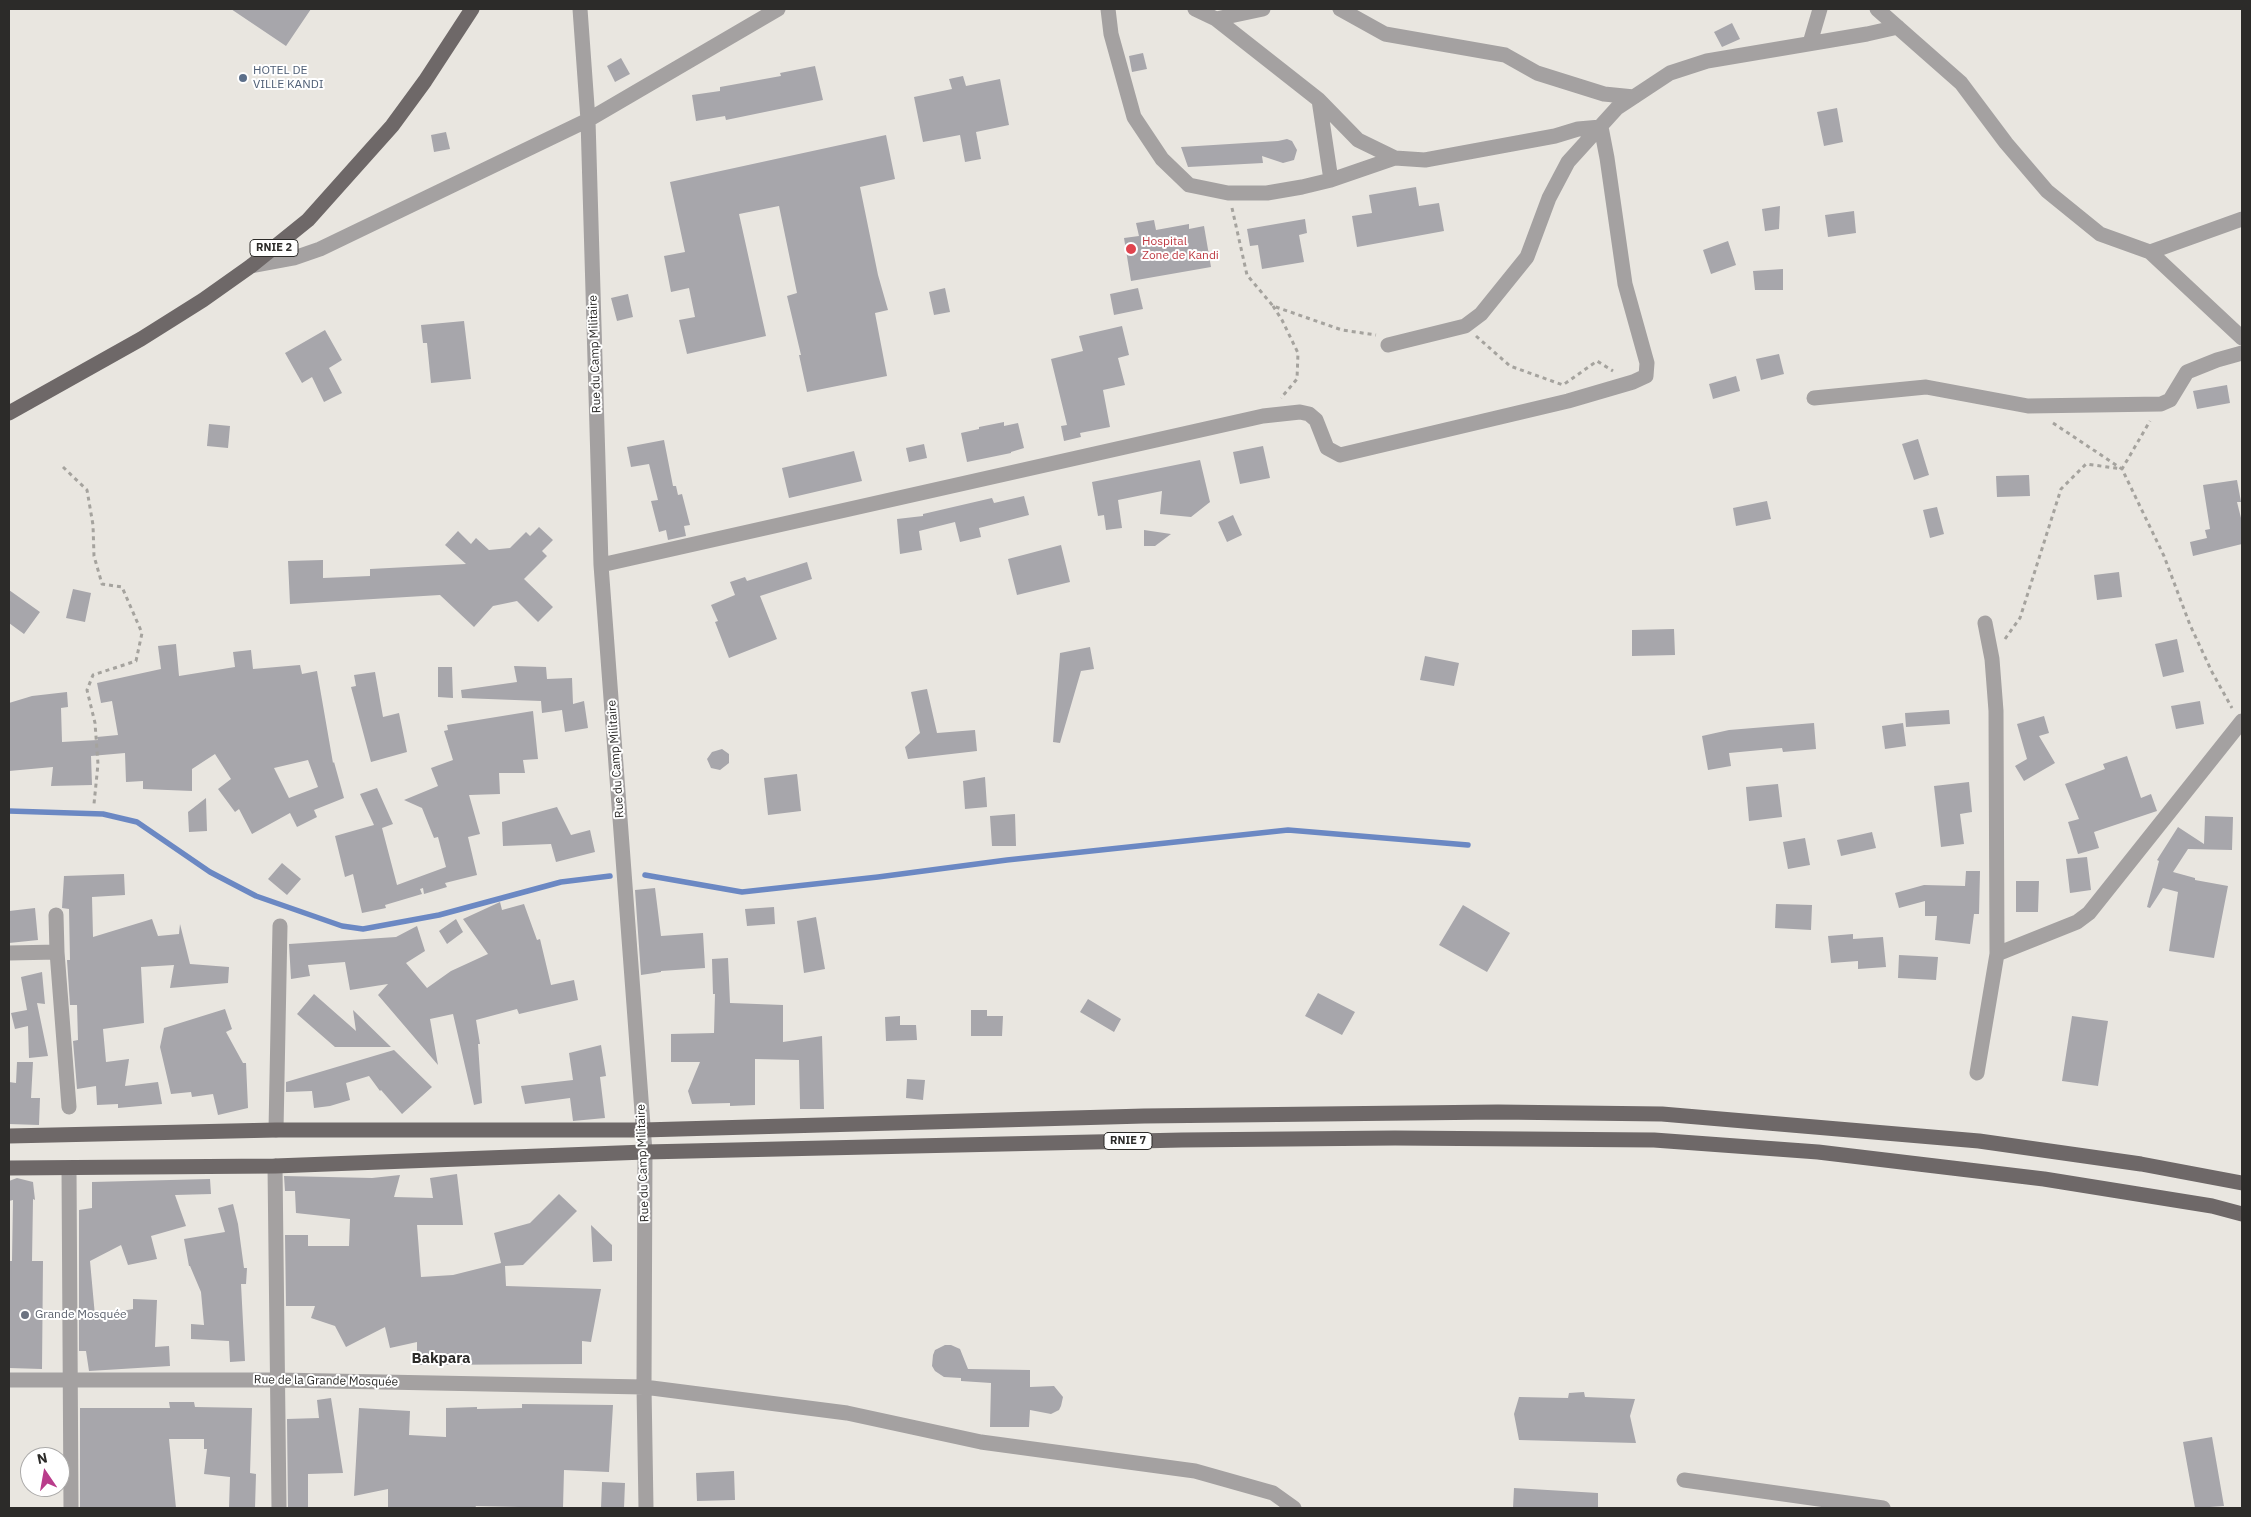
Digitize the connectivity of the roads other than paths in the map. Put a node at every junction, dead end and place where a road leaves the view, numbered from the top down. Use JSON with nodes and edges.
{"nodes":[{"id":1,"x":472,"y":9,"type":"edge"},
{"id":2,"x":580,"y":9,"type":"edge"},
{"id":3,"x":778,"y":9,"type":"edge"},
{"id":4,"x":1108,"y":9,"type":"edge"},
{"id":5,"x":1195,"y":9,"type":"edge"},
{"id":6,"x":1263,"y":9,"type":"edge"},
{"id":7,"x":1340,"y":9,"type":"edge"},
{"id":8,"x":1820,"y":9,"type":"edge"},
{"id":9,"x":1877,"y":9,"type":"edge"},
{"id":10,"x":1216,"y":19,"type":"junction"},
{"id":11,"x":1898,"y":27,"type":"junction"},
{"id":12,"x":1810,"y":43,"type":"junction"},
{"id":13,"x":1634,"y":97,"type":"junction"},
{"id":14,"x":1319,"y":100,"type":"junction"},
{"id":15,"x":588,"y":120,"type":"junction"},
{"id":16,"x":1601,"y":127,"type":"junction"},
{"id":17,"x":1395,"y":158,"type":"junction"},
{"id":18,"x":1331,"y":180,"type":"junction"},
{"id":19,"x":2242,"y":219,"type":"edge"},
{"id":20,"x":2150,"y":252,"type":"junction"},
{"id":21,"x":251,"y":266,"type":"junction"},
{"id":22,"x":2242,"y":338,"type":"edge"},
{"id":23,"x":1385,"y":340,"type":"road end"},
{"id":24,"x":2242,"y":353,"type":"edge"},
{"id":25,"x":1814,"y":398,"type":"dead end"},
{"id":26,"x":9,"y":413,"type":"edge"},
{"id":27,"x":601,"y":565,"type":"junction"},
{"id":28,"x":1985,"y":623,"type":"dead end"},
{"id":29,"x":2241,"y":722,"type":"edge"},
{"id":30,"x":56,"y":916,"type":"dead end"},
{"id":31,"x":280,"y":926,"type":"dead end"},
{"id":32,"x":57,"y":952,"type":"junction"},
{"id":33,"x":9,"y":953,"type":"edge"},
{"id":34,"x":1997,"y":954,"type":"junction"},
{"id":35,"x":1977,"y":1073,"type":"dead end"},
{"id":36,"x":69,"y":1107,"type":"dead end"},
{"id":37,"x":276,"y":1130,"type":"junction"},
{"id":38,"x":643,"y":1130,"type":"junction"},
{"id":39,"x":9,"y":1136,"type":"edge"},
{"id":40,"x":645,"y":1152,"type":"junction"},
{"id":41,"x":275,"y":1166,"type":"junction"},
{"id":42,"x":9,"y":1168,"type":"edge"},
{"id":43,"x":69,"y":1168,"type":"junction"},
{"id":44,"x":2242,"y":1183,"type":"edge"},
{"id":45,"x":2242,"y":1214,"type":"edge"},
{"id":46,"x":9,"y":1380,"type":"edge"},
{"id":47,"x":70,"y":1380,"type":"junction"},
{"id":48,"x":278,"y":1380,"type":"junction"},
{"id":49,"x":644,"y":1387,"type":"junction"},
{"id":50,"x":1684,"y":1480,"type":"dead end"},
{"id":51,"x":72,"y":1508,"type":"edge"},
{"id":52,"x":279,"y":1508,"type":"edge"},
{"id":53,"x":646,"y":1508,"type":"edge"},
{"id":54,"x":1294,"y":1508,"type":"edge"},
{"id":55,"x":1883,"y":1508,"type":"edge"}],
"edges":[{"from":1,"to":21,"type":"main road","number":"RNIE 2"},
{"from":2,"to":15,"type":"street","name":"Rue du Camp Militaire"},
{"from":3,"to":15,"type":"street"},
{"from":4,"to":18,"type":"street"},
{"from":5,"to":10,"type":"street"},
{"from":6,"to":10,"type":"street"},
{"from":7,"to":13,"type":"street"},
{"from":8,"to":12,"type":"street"},
{"from":9,"to":11,"type":"street"},
{"from":10,"to":14,"type":"street"},
{"from":11,"to":12,"type":"street"},
{"from":11,"to":20,"type":"street"},
{"from":12,"to":13,"type":"street"},
{"from":13,"to":16,"type":"street"},
{"from":14,"to":17,"type":"street"},
{"from":14,"to":18,"type":"street"},
{"from":15,"to":21,"type":"street"},
{"from":15,"to":27,"type":"street","name":"Rue du Camp Militaire"},
{"from":16,"to":17,"type":"street"},
{"from":16,"to":23,"type":"street"},
{"from":16,"to":27,"type":"street"},
{"from":17,"to":18,"type":"street"},
{"from":19,"to":20,"type":"street"},
{"from":20,"to":22,"type":"street"},
{"from":21,"to":26,"type":"main road","number":"RNIE 2"},
{"from":24,"to":25,"type":"street"},
{"from":27,"to":38,"type":"street","name":"Rue du Camp Militaire"},
{"from":28,"to":34,"type":"street"},
{"from":29,"to":34,"type":"street"},
{"from":30,"to":32,"type":"street"},
{"from":31,"to":37,"type":"street"},
{"from":32,"to":33,"type":"street"},
{"from":32,"to":36,"type":"street"},
{"from":34,"to":35,"type":"street"},
{"from":37,"to":38,"type":"main road","number":"RNIE 7"},
{"from":37,"to":39,"type":"main road","number":"RNIE 7"},
{"from":38,"to":40,"type":"street","name":"Rue du Camp Militaire"},
{"from":38,"to":44,"type":"main road","number":"RNIE 7"},
{"from":40,"to":41,"type":"main road","number":"RNIE 7"},
{"from":40,"to":45,"type":"main road","number":"RNIE 7"},
{"from":40,"to":49,"type":"street","name":"Rue du Camp Militaire"},
{"from":41,"to":43,"type":"main road","number":"RNIE 7"},
{"from":41,"to":48,"type":"street"},
{"from":42,"to":43,"type":"main road","number":"RNIE 7"},
{"from":43,"to":47,"type":"street"},
{"from":46,"to":47,"type":"street","name":"Rue de la Grande Mosquée"},
{"from":47,"to":48,"type":"street","name":"Rue de la Grande Mosquée"},
{"from":47,"to":51,"type":"street"},
{"from":48,"to":49,"type":"street","name":"Rue de la Grande Mosquée"},
{"from":48,"to":52,"type":"street"},
{"from":49,"to":53,"type":"street","name":"Rue du Camp Militaire"},
{"from":49,"to":54,"type":"street","name":"Rue de la Grande Mosquée"},
{"from":50,"to":55,"type":"street"}]}
